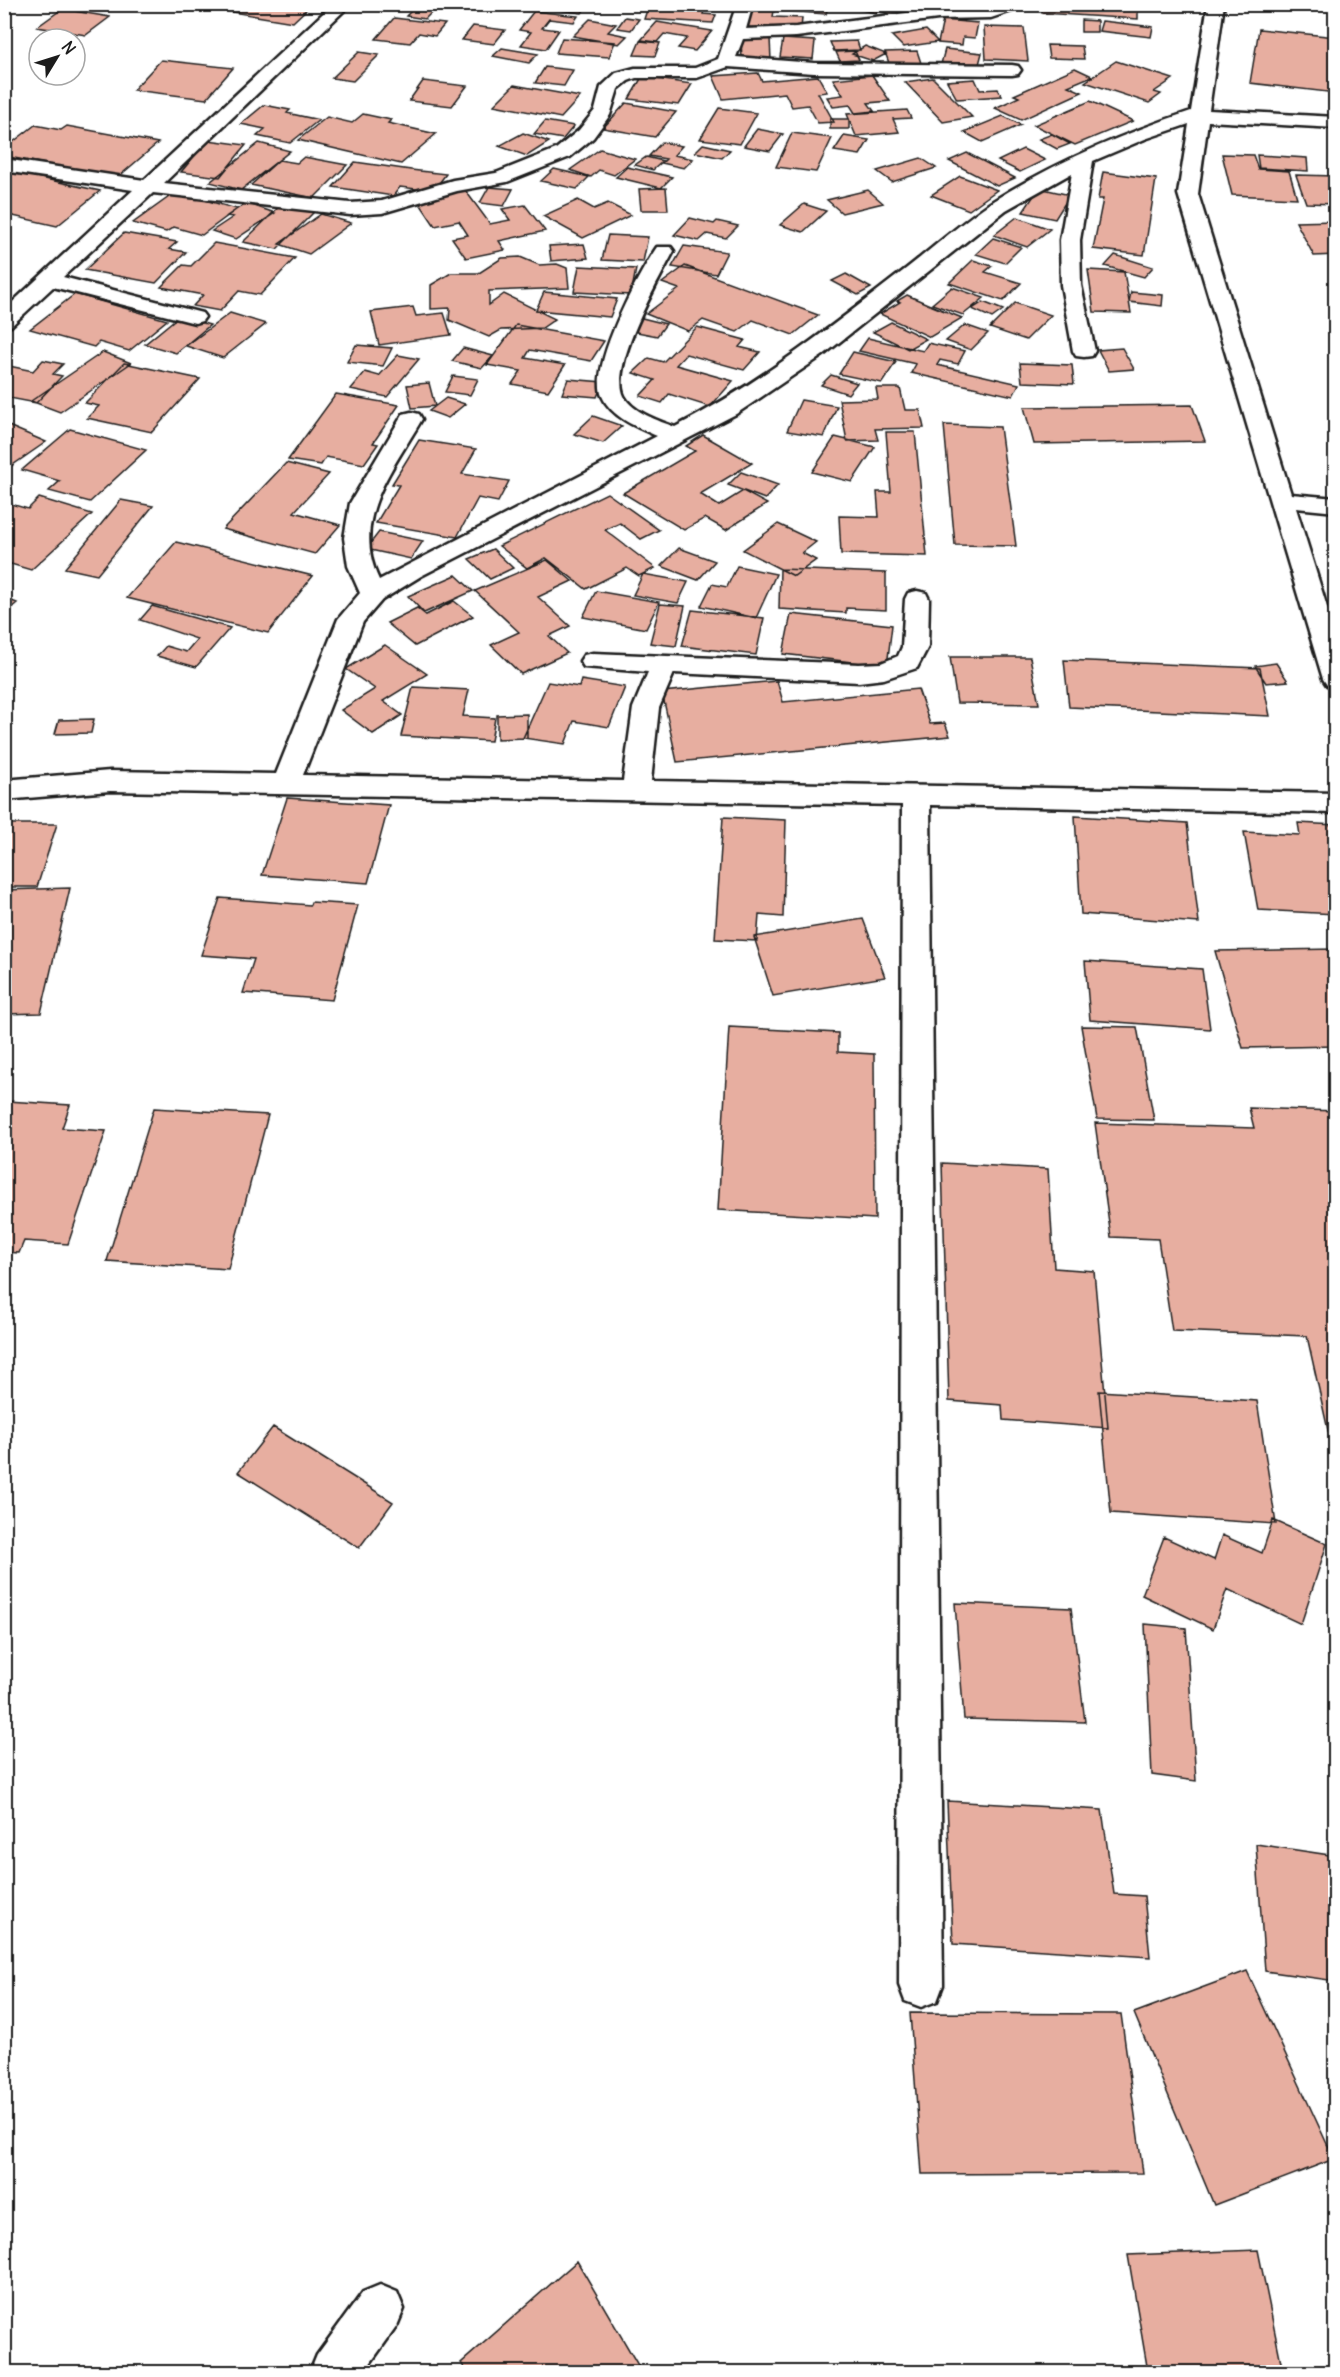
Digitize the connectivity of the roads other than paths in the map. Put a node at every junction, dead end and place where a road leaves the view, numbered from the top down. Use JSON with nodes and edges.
{"nodes":[{"id":1,"x":343,"y":4,"type":"edge"},
{"id":2,"x":745,"y":4,"type":"edge"},
{"id":3,"x":1015,"y":4,"type":"edge"},
{"id":4,"x":1216,"y":4,"type":"edge"},
{"id":5,"x":736,"y":34,"type":"junction"},
{"id":6,"x":726,"y":62,"type":"junction"},
{"id":7,"x":1012,"y":70,"type":"dead end"},
{"id":8,"x":1198,"y":115,"type":"junction"},
{"id":9,"x":1335,"y":123,"type":"edge"},
{"id":10,"x":1084,"y":158,"type":"junction"},
{"id":11,"x":4,"y":165,"type":"edge"},
{"id":12,"x":150,"y":187,"type":"junction"},
{"id":13,"x":664,"y":251,"type":"dead end"},
{"id":14,"x":50,"y":280,"type":"junction"},
{"id":15,"x":195,"y":317,"type":"dead end"},
{"id":16,"x":4,"y":322,"type":"edge"},
{"id":17,"x":1084,"y":351,"type":"dead end"},
{"id":18,"x":411,"y":419,"type":"dead end"},
{"id":19,"x":675,"y":436,"type":"junction"},
{"id":20,"x":1281,"y":500,"type":"junction"},
{"id":21,"x":1335,"y":504,"type":"edge"},
{"id":22,"x":373,"y":594,"type":"junction"},
{"id":23,"x":917,"y":599,"type":"dead end"},
{"id":24,"x":593,"y":661,"type":"dead end"},
{"id":25,"x":664,"y":665,"type":"junction"},
{"id":26,"x":1335,"y":679,"type":"edge"},
{"id":27,"x":286,"y":784,"type":"junction"},
{"id":28,"x":4,"y":790,"type":"edge"},
{"id":29,"x":636,"y":790,"type":"junction"},
{"id":30,"x":915,"y":796,"type":"junction"},
{"id":31,"x":1335,"y":803,"type":"edge"},
{"id":32,"x":921,"y":1985,"type":"dead end"},
{"id":33,"x":380,"y":2309,"type":"dead end"},
{"id":34,"x":334,"y":2373,"type":"edge"}],
"edges":[{"from":1,"to":12,"type":"street"},
{"from":2,"to":5,"type":"street"},
{"from":3,"to":5,"type":"street"},
{"from":4,"to":8,"type":"street"},
{"from":5,"to":6,"type":"street"},
{"from":6,"to":7,"type":"street"},
{"from":6,"to":12,"type":"street"},
{"from":8,"to":9,"type":"street"},
{"from":8,"to":10,"type":"street"},
{"from":8,"to":20,"type":"street"},
{"from":10,"to":17,"type":"street"},
{"from":10,"to":19,"type":"street"},
{"from":11,"to":12,"type":"street"},
{"from":12,"to":14,"type":"street"},
{"from":13,"to":19,"type":"street"},
{"from":14,"to":15,"type":"street"},
{"from":14,"to":16,"type":"street"},
{"from":18,"to":22,"type":"street"},
{"from":19,"to":22,"type":"street"},
{"from":20,"to":21,"type":"street"},
{"from":20,"to":26,"type":"street"},
{"from":22,"to":27,"type":"street"},
{"from":23,"to":25,"type":"street"},
{"from":24,"to":25,"type":"street"},
{"from":25,"to":29,"type":"street"},
{"from":27,"to":28,"type":"street"},
{"from":27,"to":29,"type":"street"},
{"from":29,"to":30,"type":"street"},
{"from":30,"to":31,"type":"street"},
{"from":30,"to":32,"type":"street"},
{"from":33,"to":34,"type":"street"}]}
